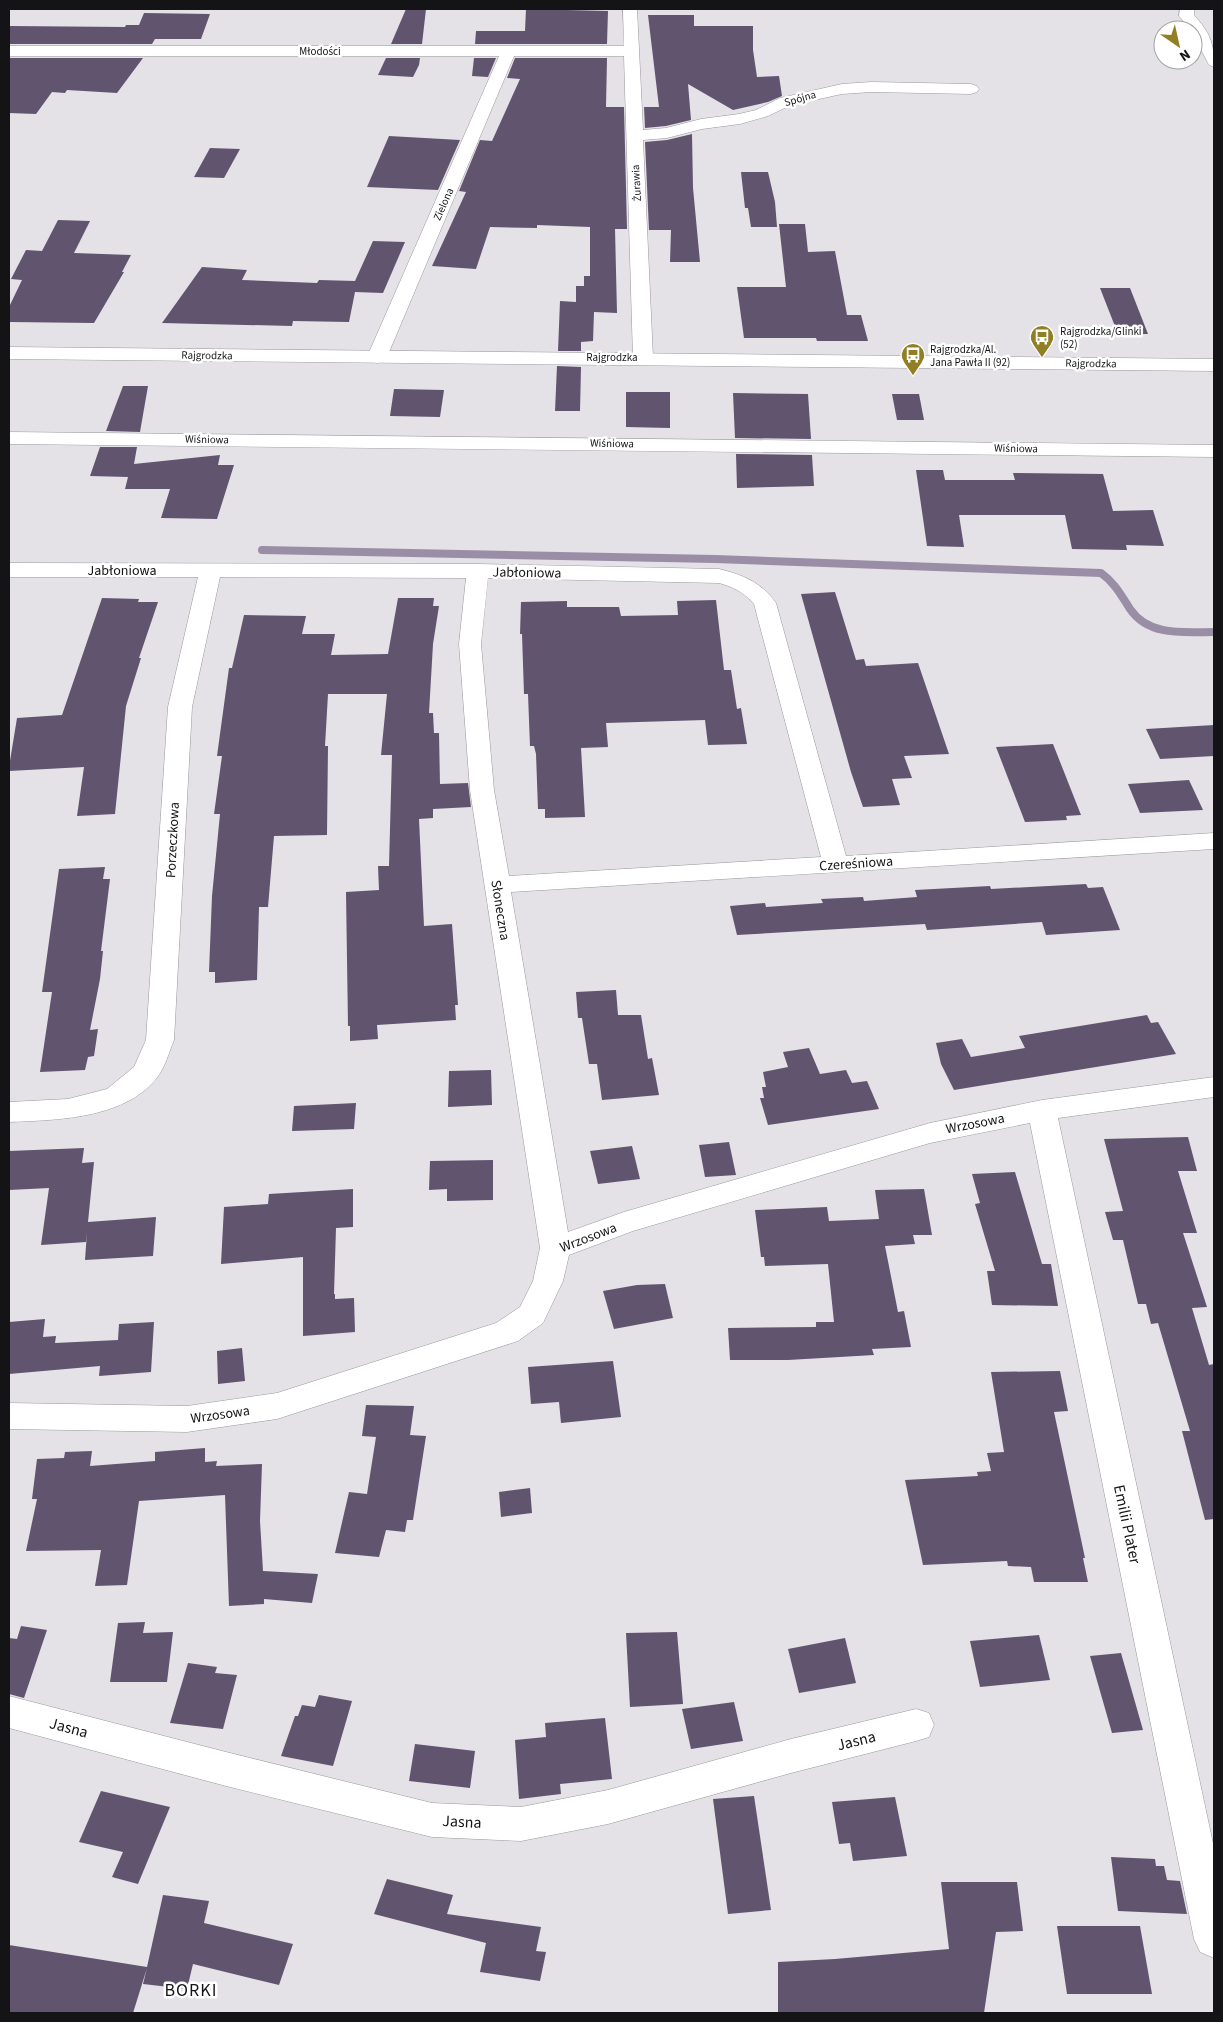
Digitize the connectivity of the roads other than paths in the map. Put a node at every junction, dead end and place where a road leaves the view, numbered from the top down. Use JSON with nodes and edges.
{"nodes":[{"id":1,"x":630,"y":9,"type":"edge"},
{"id":2,"x":1187,"y":9,"type":"edge"},
{"id":3,"x":631,"y":50,"type":"junction"},
{"id":4,"x":9,"y":51,"type":"edge"},
{"id":5,"x":508,"y":51,"type":"junction"},
{"id":6,"x":1214,"y":62,"type":"edge"},
{"id":7,"x":971,"y":89,"type":"dead end"},
{"id":8,"x":634,"y":136,"type":"junction"},
{"id":9,"x":9,"y":353,"type":"edge"},
{"id":10,"x":377,"y":357,"type":"junction"},
{"id":11,"x":643,"y":358,"type":"junction"},
{"id":12,"x":1214,"y":365,"type":"edge"},
{"id":13,"x":9,"y":438,"type":"edge"},
{"id":14,"x":1214,"y":451,"type":"edge"},
{"id":15,"x":9,"y":570,"type":"edge"},
{"id":16,"x":211,"y":570,"type":"junction"},
{"id":17,"x":478,"y":571,"type":"junction"},
{"id":18,"x":1214,"y":841,"type":"edge"},
{"id":19,"x":836,"y":864,"type":"junction"},
{"id":20,"x":498,"y":885,"type":"junction"},
{"id":21,"x":1214,"y":1087,"type":"edge"},
{"id":22,"x":1042,"y":1110,"type":"junction"},
{"id":23,"x":9,"y":1112,"type":"edge"},
{"id":24,"x":555,"y":1248,"type":"junction"},
{"id":25,"x":9,"y":1416,"type":"edge"},
{"id":26,"x":9,"y":1712,"type":"edge"},
{"id":27,"x":916,"y":1725,"type":"dead end"},
{"id":28,"x":1214,"y":1939,"type":"edge"}],
"edges":[{"from":1,"to":3,"type":"street","name":"Żurawia"},
{"from":2,"to":6,"type":"street"},
{"from":3,"to":5,"type":"street","name":"Młodości"},
{"from":3,"to":8,"type":"street","name":"Żurawia"},
{"from":4,"to":5,"type":"street","name":"Młodości"},
{"from":5,"to":10,"type":"street","name":"Zielona"},
{"from":7,"to":8,"type":"street","name":"Spójna"},
{"from":8,"to":11,"type":"street","name":"Żurawia"},
{"from":9,"to":10,"type":"street","name":"Rajgrodzka"},
{"from":10,"to":11,"type":"street","name":"Rajgrodzka"},
{"from":11,"to":12,"type":"street","name":"Rajgrodzka"},
{"from":13,"to":14,"type":"street","name":"Wiśniowa"},
{"from":15,"to":16,"type":"street","name":"Jabłoniowa"},
{"from":16,"to":17,"type":"street","name":"Jabłoniowa"},
{"from":16,"to":23,"type":"street","name":"Porzeczkowa"},
{"from":17,"to":19,"type":"street","name":"Jabłoniowa"},
{"from":17,"to":20,"type":"street","name":"Słoneczna"},
{"from":18,"to":19,"type":"street","name":"Czereśniowa"},
{"from":19,"to":20,"type":"street","name":"Czereśniowa"},
{"from":20,"to":24,"type":"street","name":"Słoneczna"},
{"from":21,"to":22,"type":"street","name":"Wrzosowa"},
{"from":22,"to":24,"type":"street","name":"Wrzosowa"},
{"from":22,"to":28,"type":"street","name":"Emilii Plater"},
{"from":24,"to":25,"type":"street","name":"Wrzosowa"},
{"from":26,"to":27,"type":"street","name":"Jasna"}]}
